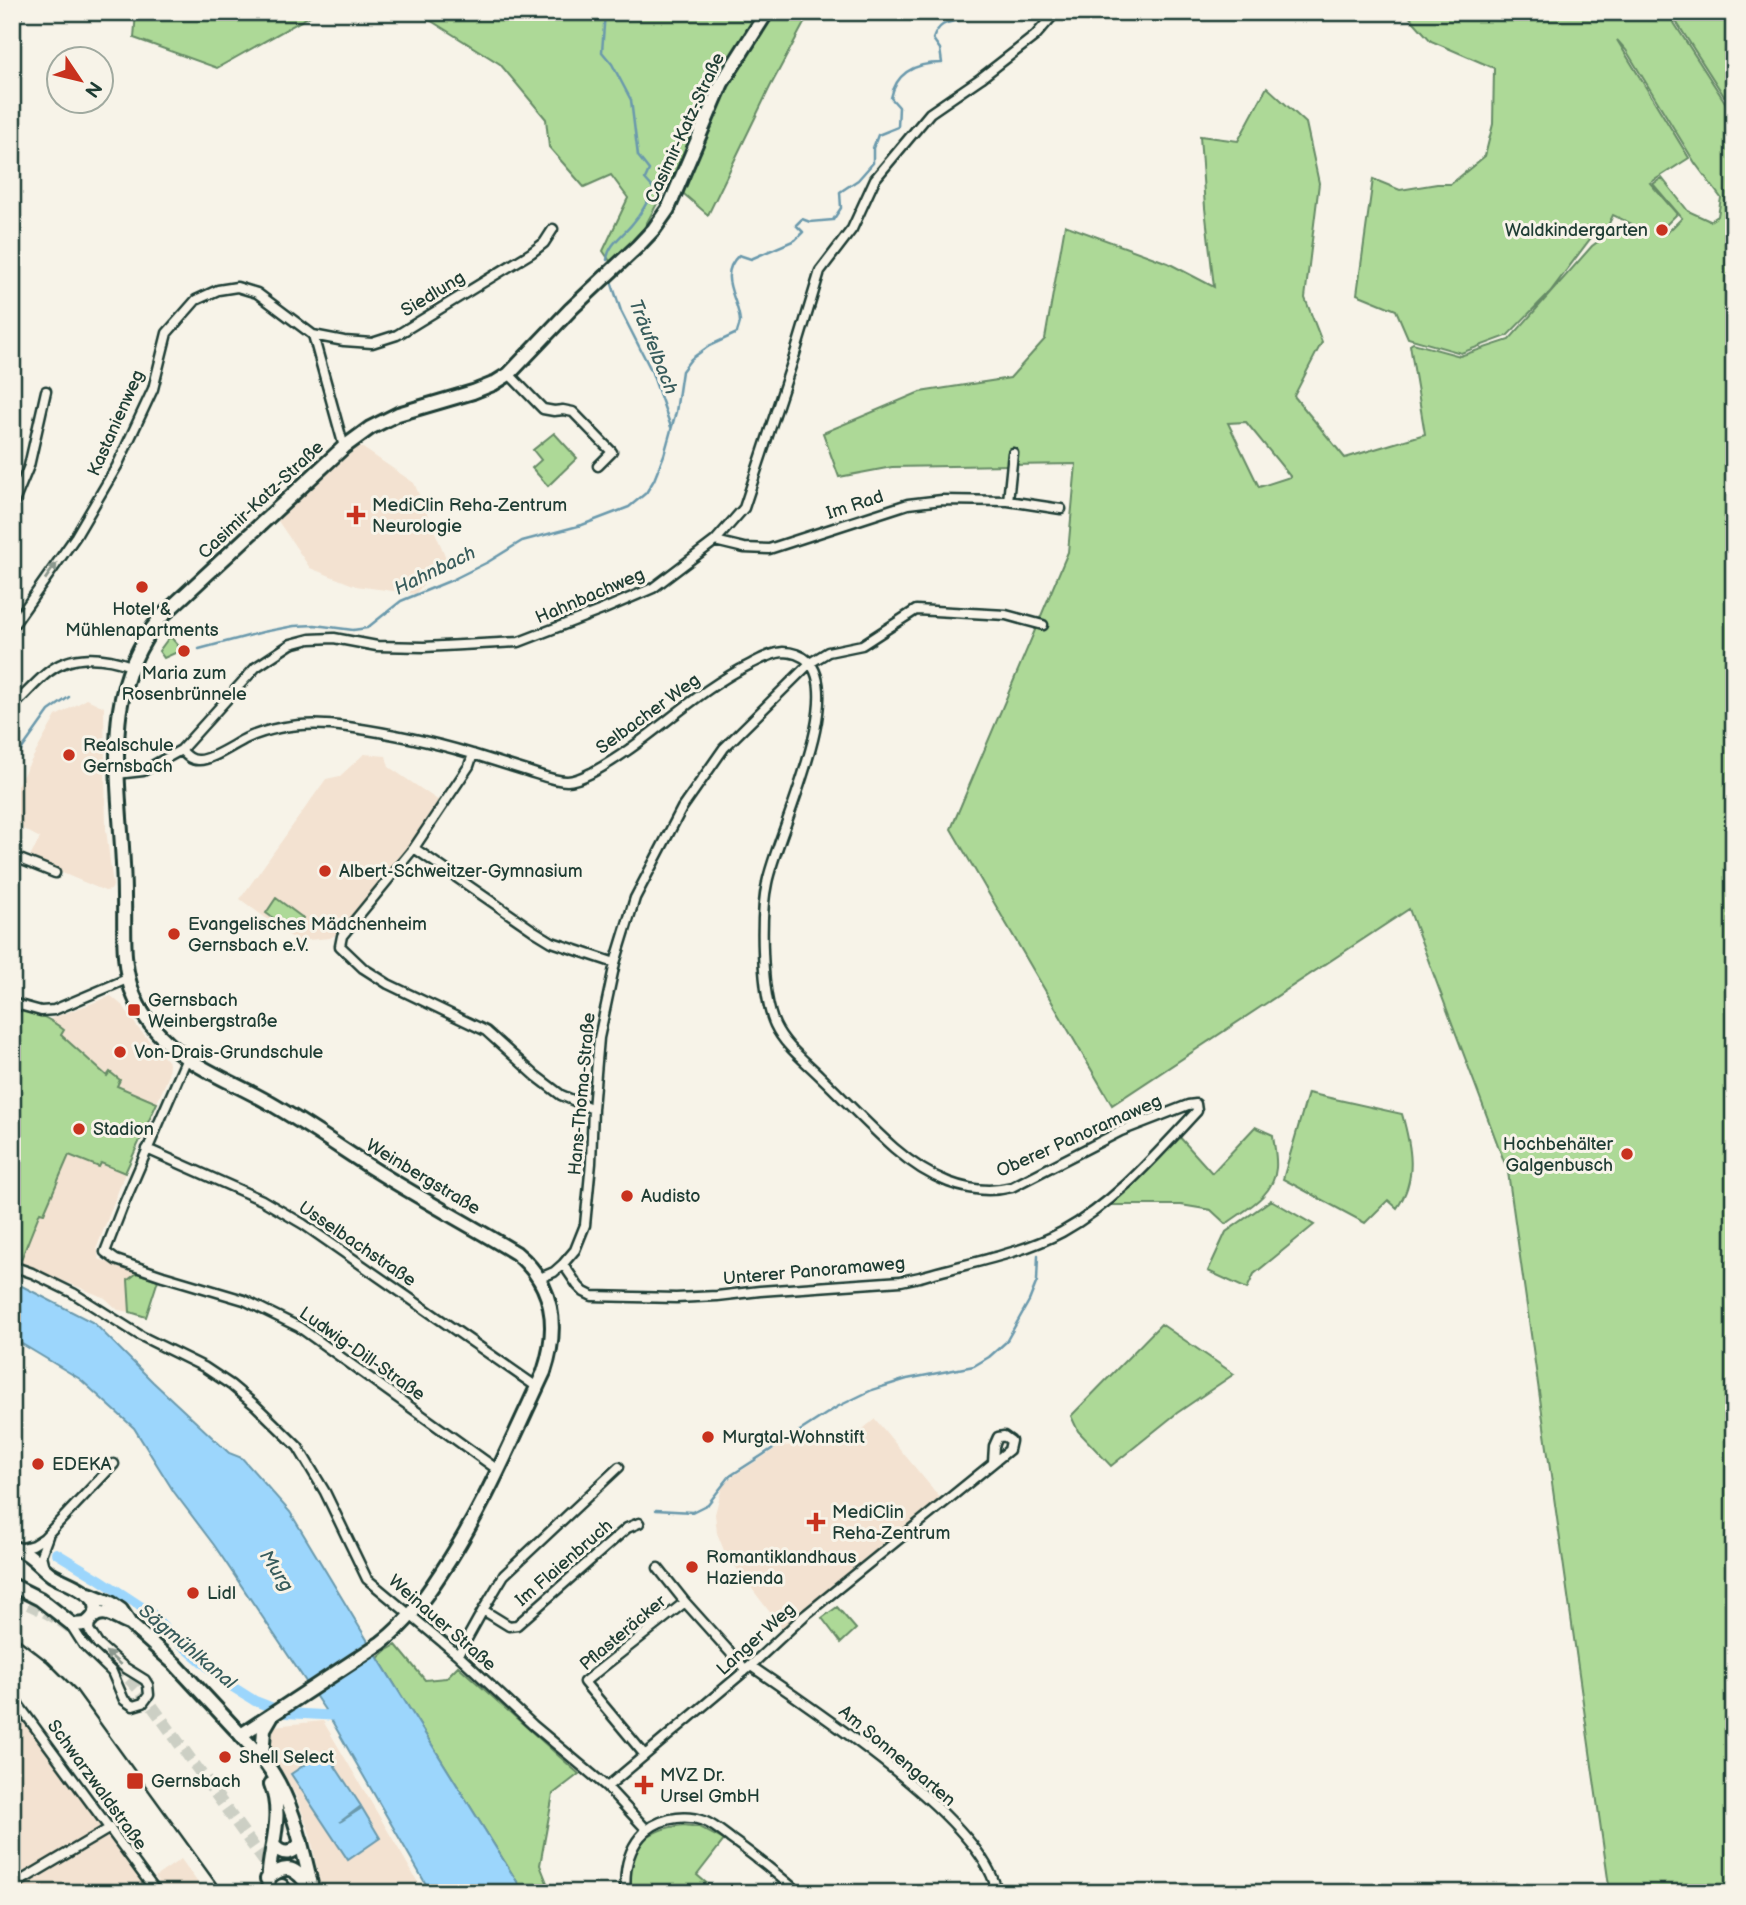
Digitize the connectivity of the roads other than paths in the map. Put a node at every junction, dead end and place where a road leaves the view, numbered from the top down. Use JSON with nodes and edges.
{"nodes":[{"id":1,"x":15,"y":12,"type":"edge"},
{"id":2,"x":767,"y":12,"type":"edge"},
{"id":3,"x":1056,"y":12,"type":"edge"},
{"id":4,"x":12,"y":21,"type":"edge"},
{"id":5,"x":553,"y":229,"type":"dead end"},
{"id":6,"x":313,"y":335,"type":"junction"},
{"id":7,"x":509,"y":374,"type":"junction"},
{"id":8,"x":46,"y":391,"type":"dead end"},
{"id":9,"x":344,"y":447,"type":"junction"},
{"id":10,"x":1013,"y":453,"type":"dead end"},
{"id":11,"x":598,"y":467,"type":"dead end"},
{"id":12,"x":1008,"y":501,"type":"junction"},
{"id":13,"x":12,"y":508,"type":"edge"},
{"id":14,"x":1061,"y":509,"type":"dead end"},
{"id":15,"x":715,"y":541,"type":"junction"},
{"id":16,"x":161,"y":617,"type":"joint"},
{"id":17,"x":1043,"y":625,"type":"dead end"},
{"id":18,"x":12,"y":627,"type":"edge"},
{"id":19,"x":810,"y":663,"type":"junction"},
{"id":20,"x":131,"y":666,"type":"junction"},
{"id":21,"x":12,"y":707,"type":"edge"},
{"id":22,"x":181,"y":750,"type":"junction"},
{"id":23,"x":473,"y":754,"type":"junction"},
{"id":24,"x":117,"y":774,"type":"junction"},
{"id":25,"x":414,"y":848,"type":"junction"},
{"id":26,"x":12,"y":856,"type":"edge"},
{"id":27,"x":55,"y":873,"type":"dead end"},
{"id":28,"x":615,"y":963,"type":"junction"},
{"id":29,"x":127,"y":979,"type":"junction"},
{"id":30,"x":12,"y":1003,"type":"edge"},
{"id":31,"x":187,"y":1058,"type":"junction"},
{"id":32,"x":593,"y":1109,"type":"junction"},
{"id":33,"x":1196,"y":1111,"type":"joint"},
{"id":34,"x":147,"y":1149,"type":"junction"},
{"id":35,"x":564,"y":1264,"type":"junction"},
{"id":36,"x":12,"y":1266,"type":"edge"},
{"id":37,"x":540,"y":1278,"type":"junction"},
{"id":38,"x":537,"y":1387,"type":"junction"},
{"id":39,"x":993,"y":1462,"type":"dead end"},
{"id":40,"x":114,"y":1464,"type":"dead end"},
{"id":41,"x":619,"y":1467,"type":"dead end"},
{"id":42,"x":498,"y":1470,"type":"junction"},
{"id":43,"x":639,"y":1523,"type":"dead end"},
{"id":44,"x":52,"y":1531,"type":"junction"},
{"id":45,"x":14,"y":1548,"type":"edge"},
{"id":46,"x":658,"y":1568,"type":"dead end"},
{"id":47,"x":50,"y":1573,"type":"junction"},
{"id":48,"x":12,"y":1585,"type":"edge"},
{"id":49,"x":89,"y":1594,"type":"junction"},
{"id":50,"x":685,"y":1602,"type":"junction"},
{"id":51,"x":484,"y":1610,"type":"junction"},
{"id":52,"x":410,"y":1617,"type":"junction"},
{"id":53,"x":92,"y":1618,"type":"junction"},
{"id":54,"x":69,"y":1623,"type":"junction"},
{"id":55,"x":130,"y":1624,"type":"junction"},
{"id":56,"x":458,"y":1655,"type":"junction"},
{"id":57,"x":749,"y":1668,"type":"junction"},
{"id":58,"x":12,"y":1696,"type":"edge"},
{"id":59,"x":271,"y":1717,"type":"junction"},
{"id":60,"x":241,"y":1735,"type":"junction"},
{"id":61,"x":251,"y":1747,"type":"junction"},
{"id":62,"x":644,"y":1755,"type":"junction"},
{"id":63,"x":262,"y":1758,"type":"junction"},
{"id":64,"x":607,"y":1787,"type":"junction"},
{"id":65,"x":110,"y":1828,"type":"junction"},
{"id":66,"x":646,"y":1829,"type":"junction"},
{"id":67,"x":301,"y":1842,"type":"junction"},
{"id":68,"x":273,"y":1845,"type":"junction"},
{"id":69,"x":267,"y":1879,"type":"junction"},
{"id":70,"x":12,"y":1886,"type":"edge"},
{"id":71,"x":312,"y":1892,"type":"edge"},
{"id":72,"x":157,"y":1893,"type":"edge"},
{"id":73,"x":269,"y":1893,"type":"edge"},
{"id":74,"x":626,"y":1893,"type":"edge"},
{"id":75,"x":799,"y":1893,"type":"edge"},
{"id":76,"x":997,"y":1893,"type":"edge"}],
"edges":[{"from":1,"to":4,"type":"street"},
{"from":2,"to":7,"type":"street","name":"Casimir-Katz-Straße"},
{"from":3,"to":15,"type":"street","name":"Hahnbachweg"},
{"from":5,"to":6,"type":"street","name":"Siedlung"},
{"from":6,"to":9,"type":"street"},
{"from":18,"to":6,"type":"street","name":"Kastanienweg","one_way":true},
{"from":7,"to":9,"type":"street","name":"Casimir-Katz-Straße"},
{"from":7,"to":11,"type":"street"},
{"from":8,"to":13,"type":"street"},
{"from":9,"to":16,"type":"street","name":"Casimir-Katz-Straße"},
{"from":10,"to":12,"type":"street"},
{"from":12,"to":14,"type":"street","name":"Im Rad"},
{"from":12,"to":15,"type":"street","name":"Im Rad"},
{"from":15,"to":22,"type":"street","name":"Hahnbachweg"},
{"from":16,"to":20,"type":"street","name":"Weinbergstraße"},
{"from":17,"to":19,"type":"street"},
{"from":19,"to":23,"type":"street","name":"Selbacher Weg"},
{"from":19,"to":28,"type":"street","name":"Hans-Thoma-Straße"},
{"from":19,"to":33,"type":"street","name":"Oberer Panoramaweg"},
{"from":20,"to":21,"type":"street"},
{"from":20,"to":24,"type":"street","name":"Weinbergstraße"},
{"from":22,"to":23,"type":"street","name":"Selbacher Weg"},
{"from":22,"to":24,"type":"street","name":"Hahnbachweg"},
{"from":23,"to":25,"type":"street"},
{"from":24,"to":29,"type":"street","name":"Weinbergstraße"},
{"from":25,"to":28,"type":"street"},
{"from":25,"to":32,"type":"street"},
{"from":26,"to":27,"type":"street"},
{"from":28,"to":32,"type":"street","name":"Hans-Thoma-Straße"},
{"from":29,"to":30,"type":"street"},
{"from":29,"to":31,"type":"street","name":"Weinbergstraße"},
{"from":31,"to":34,"type":"street"},
{"from":31,"to":37,"type":"street","name":"Weinbergstraße"},
{"from":32,"to":35,"type":"street","name":"Hans-Thoma-Straße"},
{"from":33,"to":35,"type":"street","name":"Unterer Panoramaweg"},
{"from":34,"to":38,"type":"street","name":"Usselbachstraße"},
{"from":34,"to":42,"type":"street","name":"Ludwig-Dill-Straße"},
{"from":35,"to":37,"type":"street","name":"Hans-Thoma-Straße"},
{"from":36,"to":52,"type":"street","name":"Weinauer Straße"},
{"from":37,"to":38,"type":"street","name":"Weinbergstraße"},
{"from":38,"to":42,"type":"street","name":"Weinbergstraße"},
{"from":39,"to":57,"type":"street","name":"Langer Weg"},
{"from":40,"to":44,"type":"street"},
{"from":41,"to":51,"type":"street","name":"Weinauer Straße"},
{"from":42,"to":52,"type":"street","name":"Weinbergstraße"},
{"from":43,"to":51,"type":"street","name":"Im Flaienbruch"},
{"from":44,"to":45,"type":"street"},
{"from":44,"to":47,"type":"street"},
{"from":45,"to":47,"type":"street"},
{"from":46,"to":50,"type":"street","name":"Pflasteräcker"},
{"from":47,"to":49,"type":"street"},
{"from":48,"to":54,"type":"street"},
{"from":49,"to":53,"type":"street"},
{"from":49,"to":55,"type":"street"},
{"from":50,"to":57,"type":"street","name":"Pflasteräcker"},
{"from":50,"to":62,"type":"street","name":"Pflasteräcker"},
{"from":51,"to":56,"type":"street"},
{"from":52,"to":56,"type":"street","name":"Weinauer Straße"},
{"from":52,"to":59,"type":"street","name":"Weinbergstraße"},
{"from":53,"to":54,"type":"street"},
{"from":54,"to":53,"type":"street","one_way":true},
{"from":53,"to":55,"type":"street"},
{"from":55,"to":60,"type":"street"},
{"from":56,"to":64,"type":"street","name":"Weinauer Straße"},
{"from":57,"to":62,"type":"street","name":"Langer Weg"},
{"from":57,"to":76,"type":"street","name":"Am Sonnengarten"},
{"from":58,"to":65,"type":"street","name":"Schwarzwaldstraße"},
{"from":59,"to":60,"type":"street","name":"Weinbergstraße"},
{"from":59,"to":63,"type":"street"},
{"from":60,"to":61,"type":"street"},
{"from":61,"to":63,"type":"street"},
{"from":61,"to":68,"type":"street"},
{"from":62,"to":64,"type":"street","name":"Langer Weg"},
{"from":63,"to":67,"type":"street"},
{"from":64,"to":66,"type":"street","name":"Weinauer Straße"},
{"from":65,"to":70,"type":"street"},
{"from":65,"to":72,"type":"street","name":"Schwarzwaldstraße"},
{"from":66,"to":74,"type":"street"},
{"from":66,"to":75,"type":"street"},
{"from":67,"to":68,"type":"street"},
{"from":67,"to":71,"type":"street"},
{"from":68,"to":69,"type":"street"},
{"from":69,"to":71,"type":"street"},
{"from":69,"to":73,"type":"street"}]}
